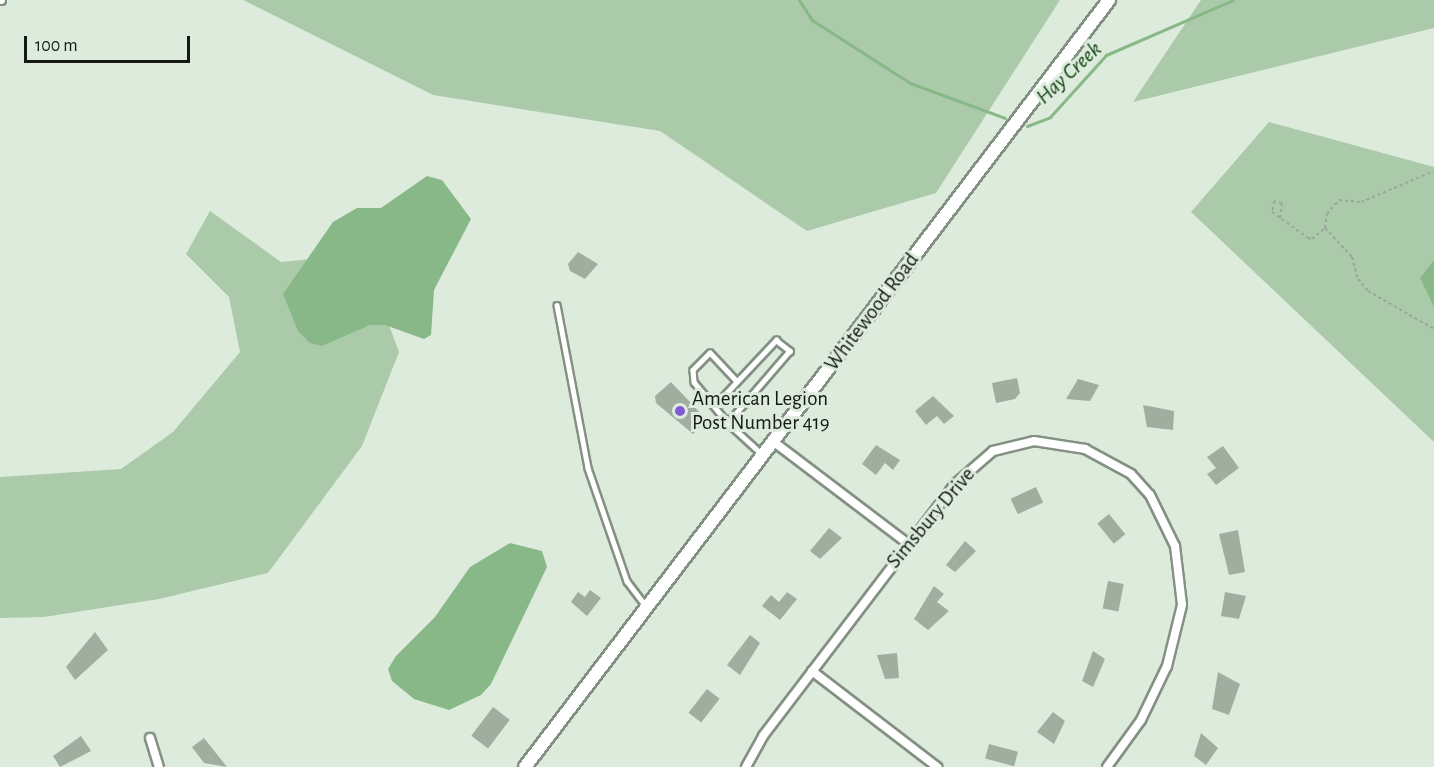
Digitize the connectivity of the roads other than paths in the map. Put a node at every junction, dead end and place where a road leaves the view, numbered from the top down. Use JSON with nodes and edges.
{"nodes":[{"id":1,"x":1110,"y":0,"type":"edge"},
{"id":2,"x":557,"y":305,"type":"dead end"},
{"id":3,"x":736,"y":381,"type":"junction"},
{"id":4,"x":714,"y":406,"type":"junction"},
{"id":5,"x":728,"y":423,"type":"junction"},
{"id":6,"x":774,"y":442,"type":"junction"},
{"id":7,"x":764,"y":456,"type":"junction"},
{"id":8,"x":907,"y":543,"type":"junction"},
{"id":9,"x":648,"y":609,"type":"junction"},
{"id":10,"x":812,"y":671,"type":"junction"},
{"id":11,"x":150,"y":738,"type":"dead end"},
{"id":12,"x":159,"y":767,"type":"edge"},
{"id":13,"x":525,"y":767,"type":"edge"},
{"id":14,"x":746,"y":767,"type":"edge"},
{"id":15,"x":938,"y":767,"type":"edge"},
{"id":16,"x":1107,"y":767,"type":"edge"}],
"edges":[{"from":1,"to":6,"type":"street","name":"Whitewood Road"},
{"from":2,"to":9,"type":"lane"},
{"from":3,"to":4,"type":"lane"},
{"from":3,"to":4,"type":"lane"},
{"from":3,"to":5,"type":"lane"},
{"from":4,"to":5,"type":"lane"},
{"from":5,"to":7,"type":"lane"},
{"from":6,"to":7,"type":"street","name":"Whitewood Road"},
{"from":6,"to":8,"type":"street"},
{"from":7,"to":9,"type":"street","name":"Whitewood Road"},
{"from":8,"to":10,"type":"street","name":"Simsbury Drive"},
{"from":8,"to":16,"type":"street","name":"Simsbury Drive"},
{"from":9,"to":13,"type":"street","name":"Whitewood Road"},
{"from":10,"to":14,"type":"street","name":"Simsbury Drive"},
{"from":10,"to":15,"type":"street"},
{"from":11,"to":12,"type":"street"}]}
